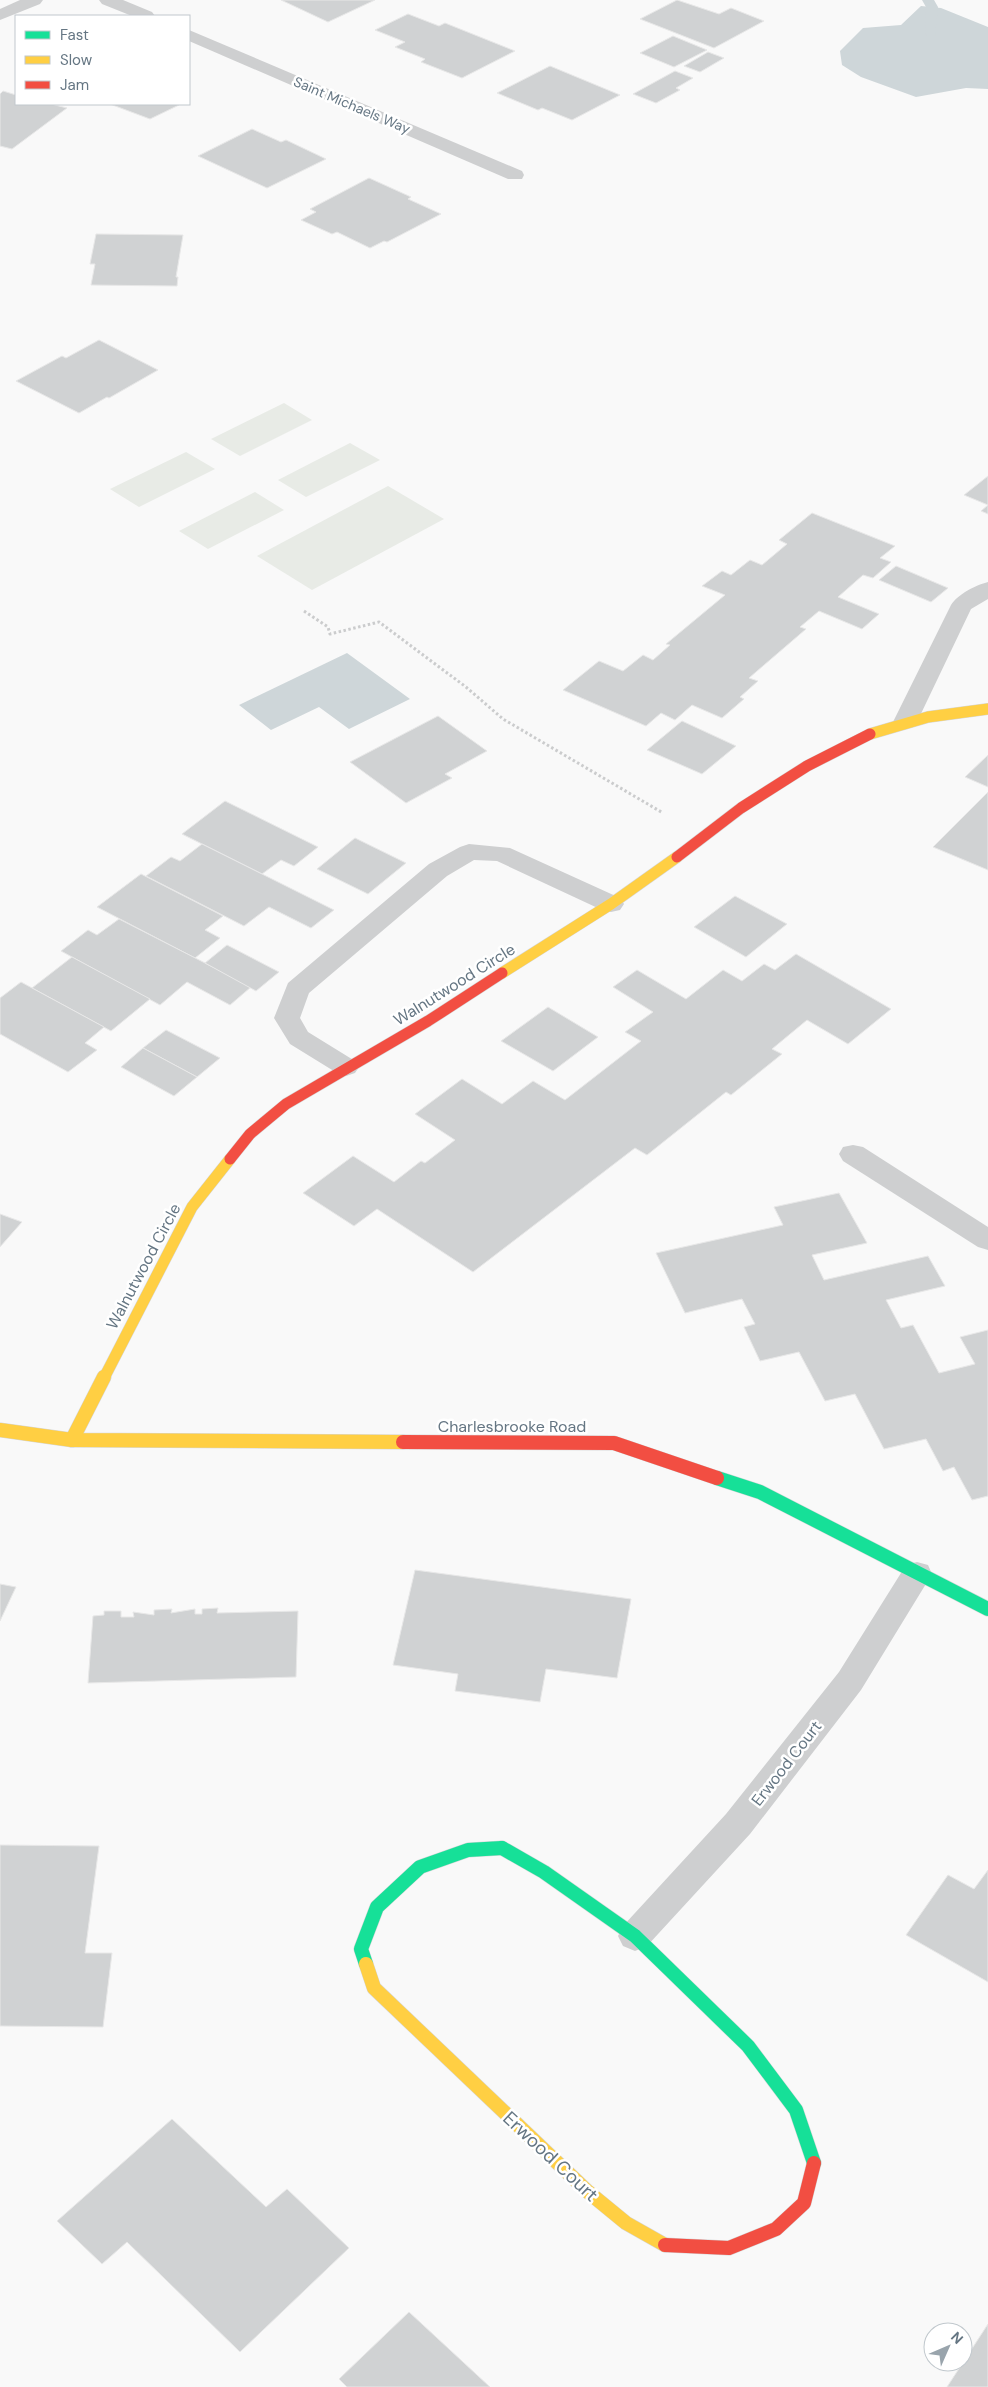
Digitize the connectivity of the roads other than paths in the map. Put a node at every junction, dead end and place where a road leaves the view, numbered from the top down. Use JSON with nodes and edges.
{"nodes":[{"id":1,"x":34,"y":0,"type":"edge"},
{"id":2,"x":108,"y":0,"type":"edge"},
{"id":3,"x":0,"y":15,"type":"edge"},
{"id":4,"x":144,"y":15,"type":"edge"},
{"id":5,"x":190,"y":35,"type":"edge"},
{"id":6,"x":515,"y":175,"type":"dead end"},
{"id":7,"x":988,"y":590,"type":"edge"},
{"id":8,"x":988,"y":709,"type":"edge"},
{"id":9,"x":904,"y":722,"type":"junction"},
{"id":10,"x":611,"y":904,"type":"junction"},
{"id":11,"x":346,"y":1067,"type":"junction"},
{"id":12,"x":853,"y":1154,"type":"dead end"},
{"id":13,"x":988,"y":1240,"type":"edge"},
{"id":14,"x":0,"y":1430,"type":"edge"},
{"id":15,"x":72,"y":1440,"type":"junction"},
{"id":16,"x":917,"y":1574,"type":"junction"},
{"id":17,"x":988,"y":1609,"type":"edge"},
{"id":18,"x":635,"y":1936,"type":"junction"}],
"edges":[{"from":1,"to":3,"type":"street"},
{"from":2,"to":4,"type":"street"},
{"from":5,"to":6,"type":"street","name":"Saint Michaels Way"},
{"from":7,"to":9,"type":"street"},
{"from":8,"to":9,"type":"street","name":"Walnutwood Circle"},
{"from":9,"to":10,"type":"street","name":"Walnutwood Circle"},
{"from":10,"to":11,"type":"street","name":"Walnutwood Circle"},
{"from":10,"to":11,"type":"street"},
{"from":11,"to":15,"type":"street","name":"Walnutwood Circle"},
{"from":12,"to":13,"type":"street"},
{"from":14,"to":15,"type":"street","name":"Charlesbrooke Road"},
{"from":15,"to":16,"type":"street","name":"Charlesbrooke Road"},
{"from":16,"to":17,"type":"street","name":"Charlesbrooke Road"},
{"from":16,"to":18,"type":"street","name":"Erwood Court"},
{"from":18,"to":18,"type":"street","name":"Erwood Court"}]}
